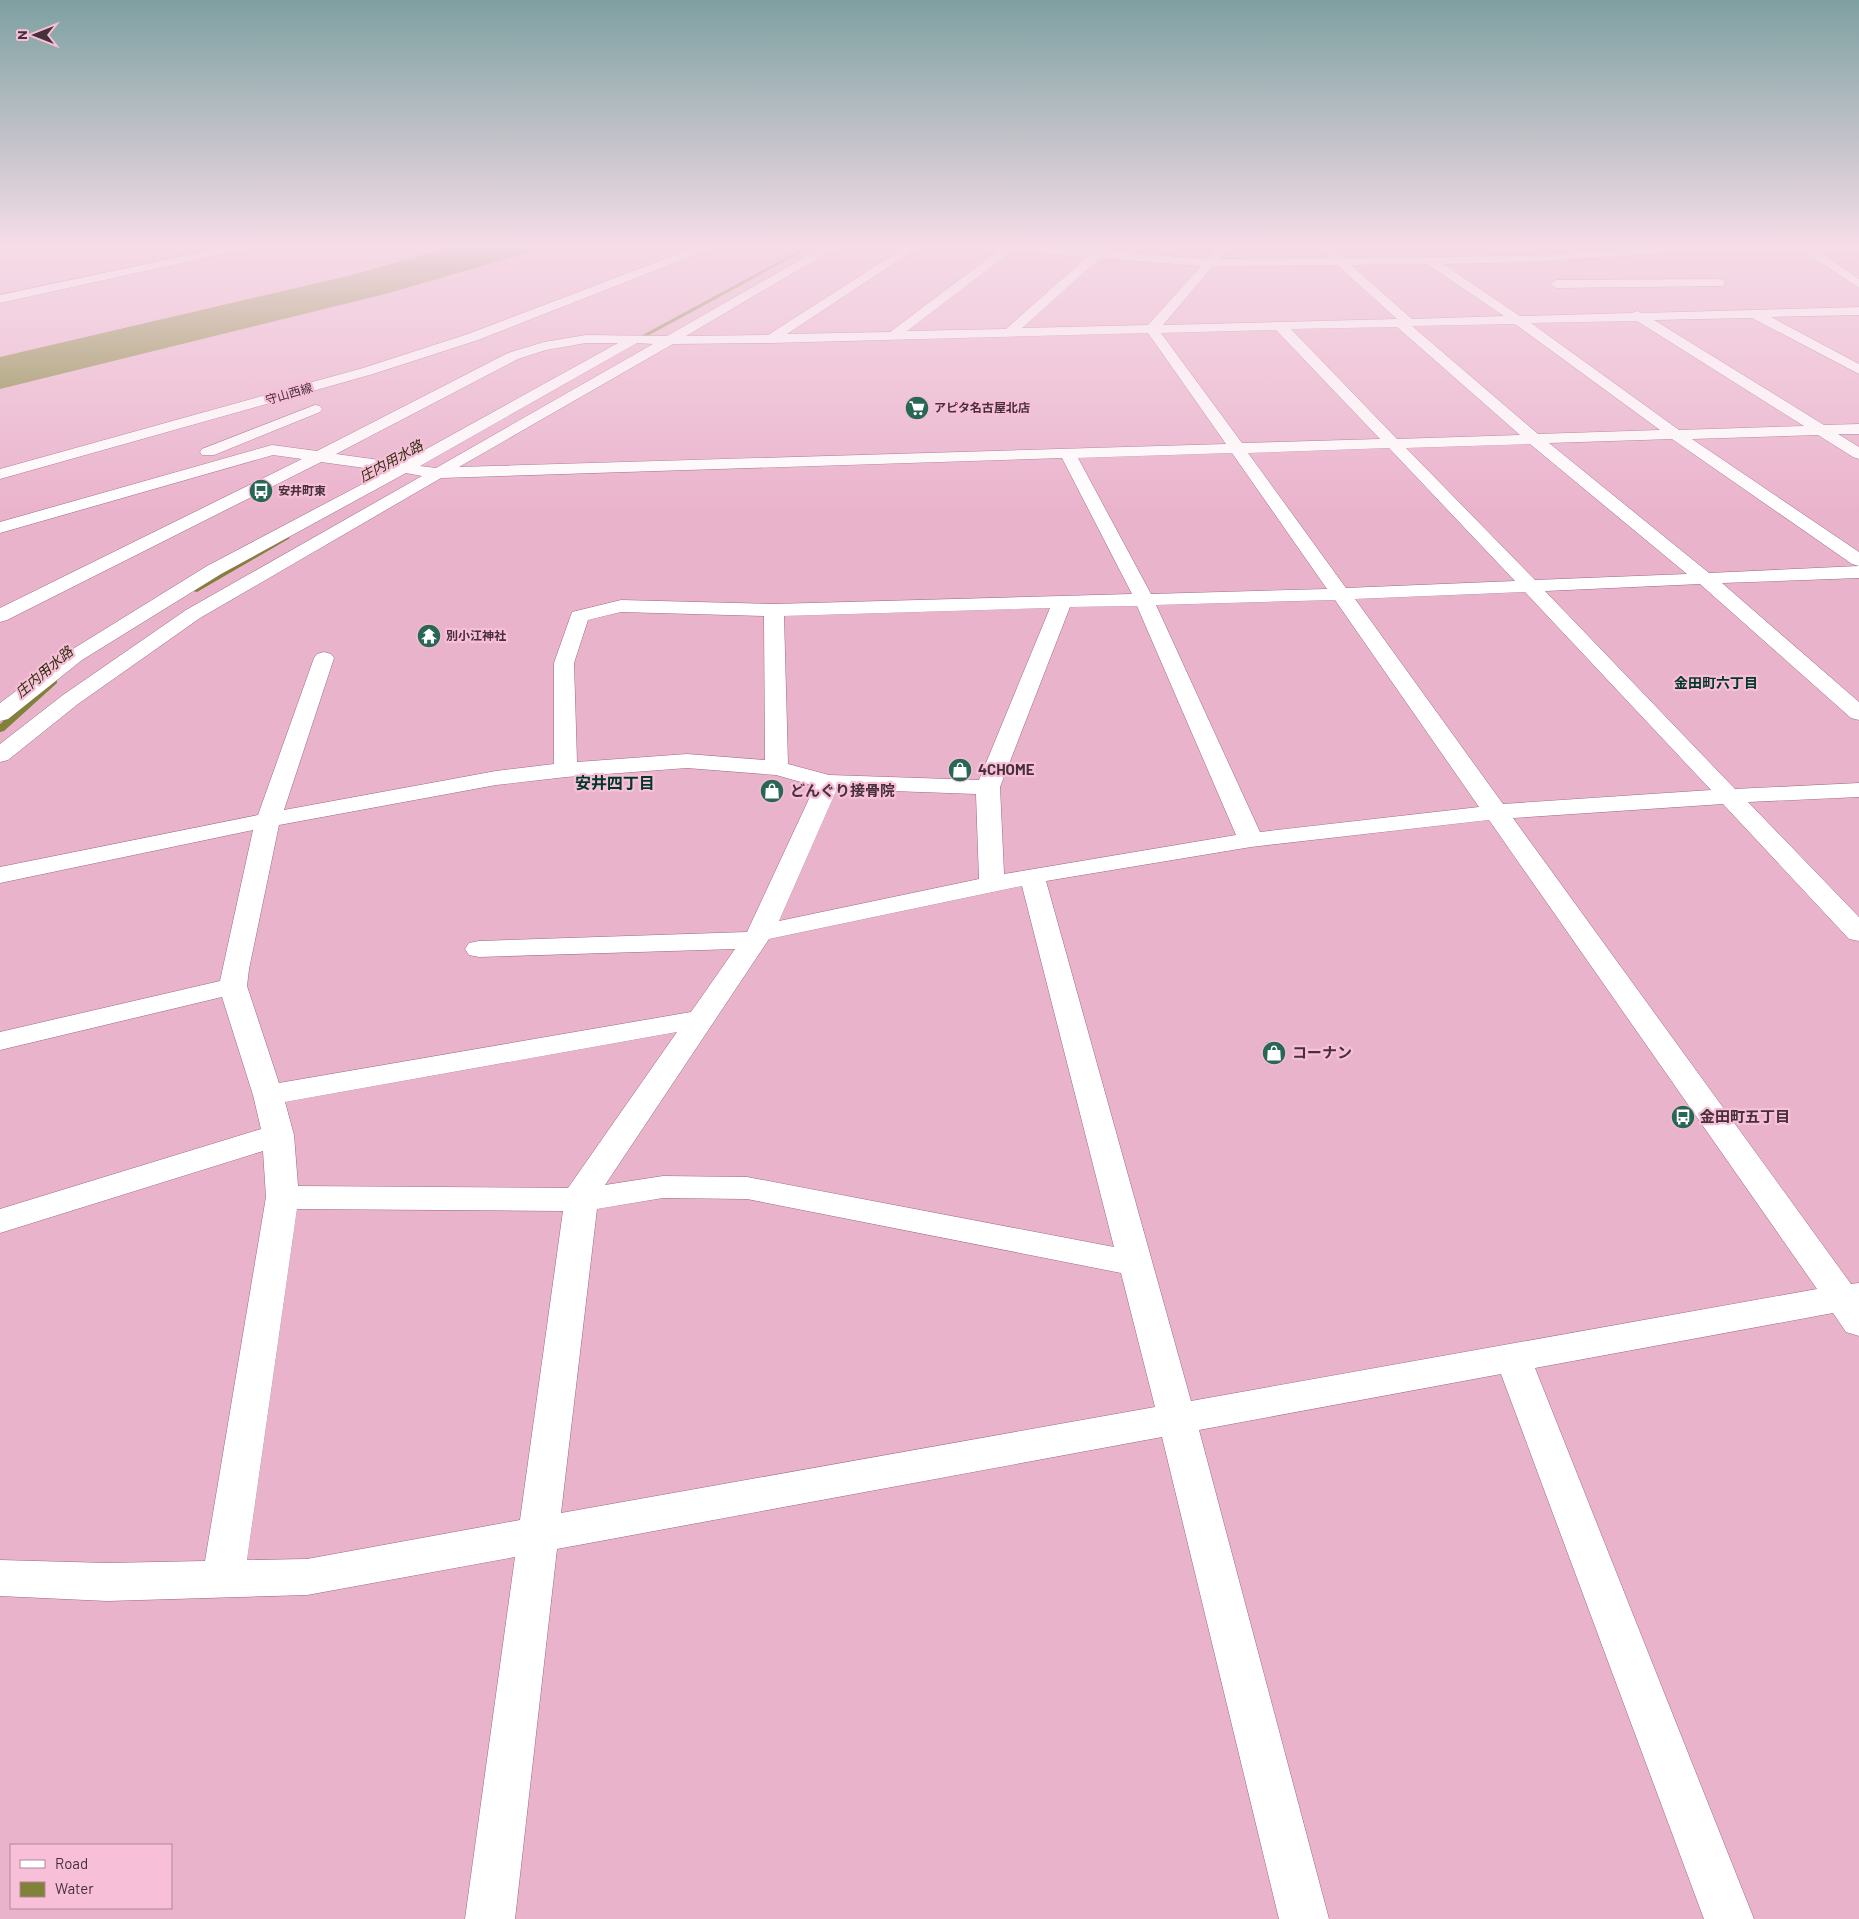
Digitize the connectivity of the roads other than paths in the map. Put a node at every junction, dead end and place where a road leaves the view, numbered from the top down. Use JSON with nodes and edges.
{"nodes":[{"id":1,"x":482,"y":334,"type":"edge"},
{"id":2,"x":644,"y":334,"type":"edge"},
{"id":3,"x":681,"y":334,"type":"edge"},
{"id":4,"x":779,"y":334,"type":"edge"},
{"id":5,"x":896,"y":334,"type":"edge"},
{"id":6,"x":988,"y":334,"type":"edge"},
{"id":7,"x":1155,"y":334,"type":"edge"},
{"id":8,"x":1286,"y":334,"type":"edge"},
{"id":9,"x":1417,"y":334,"type":"edge"},
{"id":10,"x":1537,"y":334,"type":"edge"},
{"id":11,"x":1667,"y":334,"type":"edge"},
{"id":12,"x":1797,"y":334,"type":"edge"},
{"id":13,"x":893,"y":336,"type":"junction"},
{"id":14,"x":634,"y":339,"type":"junction"},
{"id":15,"x":771,"y":339,"type":"junction"},
{"id":16,"x":670,"y":340,"type":"junction"},
{"id":17,"x":1859,"y":370,"type":"edge"},
{"id":18,"x":315,"y":409,"type":"dead end"},
{"id":19,"x":1859,"y":429,"type":"edge"},
{"id":20,"x":1821,"y":430,"type":"junction"},
{"id":21,"x":1676,"y":435,"type":"junction"},
{"id":22,"x":1535,"y":440,"type":"junction"},
{"id":23,"x":1393,"y":443,"type":"junction"},
{"id":24,"x":1237,"y":448,"type":"junction"},
{"id":25,"x":1067,"y":454,"type":"junction"},
{"id":26,"x":1859,"y":454,"type":"edge"},
{"id":27,"x":318,"y":458,"type":"junction"},
{"id":28,"x":230,"y":462,"type":"junction"},
{"id":29,"x":404,"y":468,"type":"junction"},
{"id":30,"x":439,"y":473,"type":"junction"},
{"id":31,"x":0,"y":474,"type":"edge"},
{"id":32,"x":0,"y":528,"type":"edge"},
{"id":33,"x":1859,"y":560,"type":"edge"},
{"id":34,"x":1859,"y":572,"type":"edge"},
{"id":35,"x":1705,"y":578,"type":"junction"},
{"id":36,"x":1530,"y":586,"type":"junction"},
{"id":37,"x":1341,"y":594,"type":"junction"},
{"id":38,"x":1144,"y":599,"type":"junction"},
{"id":39,"x":1062,"y":602,"type":"junction"},
{"id":40,"x":774,"y":610,"type":"junction"},
{"id":41,"x":0,"y":616,"type":"edge"},
{"id":42,"x":324,"y":658,"type":"dead end"},
{"id":43,"x":1859,"y":713,"type":"edge"},
{"id":44,"x":0,"y":714,"type":"edge"},
{"id":45,"x":0,"y":755,"type":"edge"},
{"id":46,"x":777,"y":768,"type":"junction"},
{"id":47,"x":566,"y":770,"type":"junction"},
{"id":48,"x":828,"y":782,"type":"junction"},
{"id":49,"x":988,"y":786,"type":"junction"},
{"id":50,"x":1859,"y":790,"type":"edge"},
{"id":51,"x":1731,"y":796,"type":"junction"},
{"id":52,"x":1496,"y":812,"type":"junction"},
{"id":53,"x":268,"y":820,"type":"junction"},
{"id":54,"x":1252,"y":840,"type":"junction"},
{"id":55,"x":0,"y":875,"type":"edge"},
{"id":56,"x":1032,"y":876,"type":"junction"},
{"id":57,"x":992,"y":885,"type":"junction"},
{"id":58,"x":1859,"y":933,"type":"edge"},
{"id":59,"x":758,"y":936,"type":"junction"},
{"id":60,"x":479,"y":949,"type":"dead end"},
{"id":61,"x":233,"y":986,"type":"junction"},
{"id":62,"x":701,"y":1019,"type":"junction"},
{"id":63,"x":0,"y":1041,"type":"edge"},
{"id":64,"x":268,"y":1095,"type":"junction"},
{"id":65,"x":278,"y":1135,"type":"junction"},
{"id":66,"x":282,"y":1197,"type":"junction"},
{"id":67,"x":581,"y":1200,"type":"junction"},
{"id":68,"x":0,"y":1221,"type":"edge"},
{"id":69,"x":1134,"y":1263,"type":"junction"},
{"id":70,"x":1853,"y":1305,"type":"edge"},
{"id":71,"x":1513,"y":1358,"type":"junction"},
{"id":72,"x":1177,"y":1419,"type":"junction"},
{"id":73,"x":538,"y":1535,"type":"junction"},
{"id":74,"x":0,"y":1578,"type":"edge"},
{"id":75,"x":223,"y":1580,"type":"junction"},
{"id":76,"x":490,"y":1919,"type":"edge"},
{"id":77,"x":1304,"y":1919,"type":"edge"},
{"id":78,"x":1729,"y":1919,"type":"edge"}],
"edges":[{"from":1,"to":31,"type":"street","name":"守山西線"},
{"from":2,"to":14,"type":"street"},
{"from":3,"to":16,"type":"street"},
{"from":4,"to":15,"type":"street"},
{"from":5,"to":13,"type":"street"},
{"from":6,"to":13,"type":"street"},
{"from":7,"to":24,"type":"street"},
{"from":8,"to":23,"type":"street"},
{"from":9,"to":22,"type":"street"},
{"from":10,"to":21,"type":"street"},
{"from":11,"to":20,"type":"street"},
{"from":12,"to":17,"type":"street"},
{"from":13,"to":15,"type":"street"},
{"from":14,"to":16,"type":"street"},
{"from":14,"to":27,"type":"street"},
{"from":14,"to":29,"type":"street"},
{"from":15,"to":16,"type":"street"},
{"from":16,"to":30,"type":"street"},
{"from":18,"to":28,"type":"street"},
{"from":19,"to":20,"type":"street"},
{"from":20,"to":21,"type":"street"},
{"from":20,"to":26,"type":"street"},
{"from":21,"to":22,"type":"street"},
{"from":21,"to":33,"type":"street"},
{"from":22,"to":23,"type":"street"},
{"from":22,"to":35,"type":"street"},
{"from":23,"to":24,"type":"street"},
{"from":23,"to":36,"type":"street"},
{"from":24,"to":25,"type":"street"},
{"from":24,"to":37,"type":"street"},
{"from":25,"to":30,"type":"street"},
{"from":25,"to":38,"type":"street"},
{"from":27,"to":28,"type":"street"},
{"from":27,"to":29,"type":"street"},
{"from":27,"to":41,"type":"street"},
{"from":28,"to":32,"type":"street"},
{"from":29,"to":30,"type":"street"},
{"from":29,"to":44,"type":"street"},
{"from":30,"to":45,"type":"street"},
{"from":34,"to":35,"type":"street"},
{"from":35,"to":36,"type":"street"},
{"from":35,"to":43,"type":"street"},
{"from":36,"to":37,"type":"street"},
{"from":36,"to":51,"type":"street"},
{"from":37,"to":38,"type":"street"},
{"from":37,"to":52,"type":"street"},
{"from":38,"to":39,"type":"street"},
{"from":38,"to":54,"type":"street"},
{"from":39,"to":40,"type":"street"},
{"from":39,"to":49,"type":"street"},
{"from":40,"to":46,"type":"street"},
{"from":40,"to":47,"type":"street"},
{"from":42,"to":53,"type":"street"},
{"from":46,"to":47,"type":"street"},
{"from":46,"to":48,"type":"street"},
{"from":47,"to":53,"type":"street"},
{"from":48,"to":49,"type":"street"},
{"from":48,"to":59,"type":"street"},
{"from":49,"to":57,"type":"street"},
{"from":50,"to":51,"type":"street"},
{"from":51,"to":52,"type":"street"},
{"from":51,"to":58,"type":"street"},
{"from":52,"to":54,"type":"street"},
{"from":52,"to":70,"type":"street"},
{"from":53,"to":55,"type":"street"},
{"from":53,"to":61,"type":"street"},
{"from":54,"to":56,"type":"street"},
{"from":56,"to":57,"type":"street"},
{"from":56,"to":69,"type":"street"},
{"from":57,"to":59,"type":"street"},
{"from":59,"to":60,"type":"street"},
{"from":59,"to":62,"type":"street"},
{"from":61,"to":63,"type":"street"},
{"from":61,"to":64,"type":"street"},
{"from":62,"to":64,"type":"street"},
{"from":62,"to":67,"type":"street"},
{"from":64,"to":65,"type":"street"},
{"from":65,"to":66,"type":"street"},
{"from":65,"to":68,"type":"street"},
{"from":66,"to":67,"type":"street"},
{"from":66,"to":75,"type":"street"},
{"from":67,"to":69,"type":"street"},
{"from":67,"to":73,"type":"street"},
{"from":69,"to":72,"type":"street"},
{"from":70,"to":71,"type":"street"},
{"from":71,"to":72,"type":"street"},
{"from":71,"to":78,"type":"street"},
{"from":72,"to":73,"type":"street"},
{"from":72,"to":77,"type":"street"},
{"from":73,"to":75,"type":"street"},
{"from":73,"to":76,"type":"street"},
{"from":74,"to":75,"type":"street"}]}
